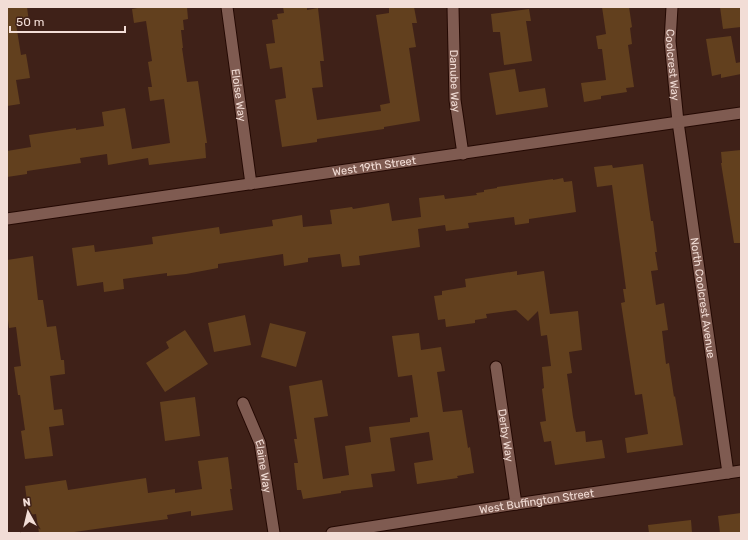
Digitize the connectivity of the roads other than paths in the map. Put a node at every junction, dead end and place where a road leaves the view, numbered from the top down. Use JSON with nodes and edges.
{"nodes":[{"id":1,"x":227,"y":7,"type":"edge"},
{"id":2,"x":453,"y":7,"type":"edge"},
{"id":3,"x":672,"y":7,"type":"edge"},
{"id":4,"x":741,"y":113,"type":"edge"},
{"id":5,"x":678,"y":122,"type":"junction"},
{"id":6,"x":463,"y":154,"type":"junction"},
{"id":7,"x":251,"y":184,"type":"junction"},
{"id":8,"x":7,"y":219,"type":"edge"},
{"id":9,"x":496,"y":367,"type":"dead end"},
{"id":10,"x":243,"y":403,"type":"dead end"},
{"id":11,"x":741,"y":471,"type":"edge"},
{"id":12,"x":728,"y":473,"type":"junction"},
{"id":13,"x":516,"y":504,"type":"junction"},
{"id":14,"x":274,"y":533,"type":"edge"},
{"id":15,"x":332,"y":533,"type":"edge"}],
"edges":[{"from":1,"to":7,"type":"street","name":"Eloise Way"},
{"from":2,"to":6,"type":"street","name":"Danube Way"},
{"from":3,"to":5,"type":"street","name":"Coolcrest Way"},
{"from":4,"to":5,"type":"street","name":"West 19th Street"},
{"from":5,"to":6,"type":"street","name":"West 19th Street"},
{"from":5,"to":12,"type":"street","name":"North Coolcrest Avenue"},
{"from":6,"to":7,"type":"street","name":"West 19th Street"},
{"from":7,"to":8,"type":"street","name":"West 19th Street"},
{"from":9,"to":13,"type":"street","name":"Derby Way"},
{"from":10,"to":14,"type":"street","name":"Elaine Way"},
{"from":11,"to":12,"type":"street","name":"West Buffington Street"},
{"from":12,"to":13,"type":"street","name":"West Buffington Street"},
{"from":13,"to":15,"type":"street","name":"West Buffington Street"}]}
